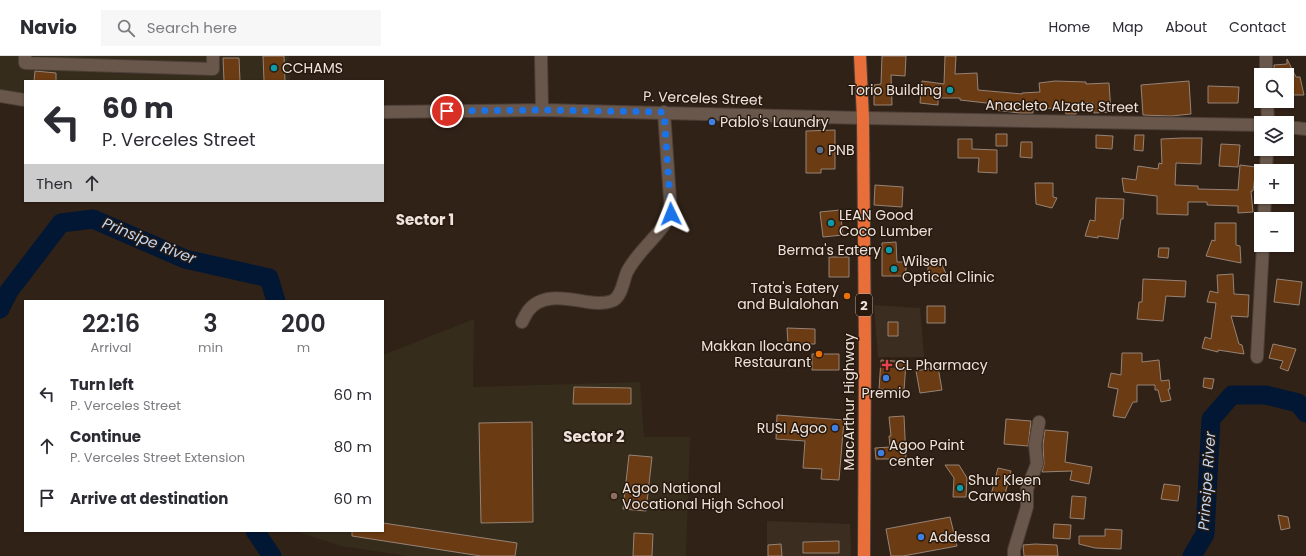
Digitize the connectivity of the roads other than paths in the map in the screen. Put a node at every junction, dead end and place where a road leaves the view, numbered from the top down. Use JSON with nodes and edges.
{"nodes":[{"id":1,"x":25,"y":56,"type":"edge"},
{"id":2,"x":213,"y":56,"type":"edge"},
{"id":3,"x":541,"y":56,"type":"edge"},
{"id":4,"x":860,"y":56,"type":"edge"},
{"id":5,"x":1266,"y":56,"type":"edge"},
{"id":6,"x":1266,"y":68,"type":"edge"},
{"id":7,"x":0,"y":96,"type":"edge"},
{"id":8,"x":24,"y":100,"type":"edge"},
{"id":9,"x":542,"y":110,"type":"junction"},
{"id":10,"x":384,"y":112,"type":"edge"},
{"id":11,"x":664,"y":112,"type":"junction"},
{"id":12,"x":863,"y":118,"type":"junction"},
{"id":13,"x":1254,"y":125,"type":"edge"},
{"id":14,"x":1294,"y":128,"type":"edge"},
{"id":15,"x":1306,"y":129,"type":"edge"},
{"id":16,"x":1263,"y":252,"type":"edge"},
{"id":17,"x":522,"y":322,"type":"dead end"},
{"id":18,"x":1257,"y":357,"type":"dead end"},
{"id":19,"x":1039,"y":422,"type":"dead end"},
{"id":20,"x":864,"y":556,"type":"edge"},
{"id":21,"x":1014,"y":556,"type":"edge"}],
"edges":[{"from":1,"to":2,"type":"street"},
{"from":3,"to":9,"type":"street"},
{"from":4,"to":12,"type":"highway","name":"MacArthur Highway","number":"2"},
{"from":5,"to":6,"type":"street"},
{"from":7,"to":8,"type":"street"},
{"from":9,"to":10,"type":"street","name":"P. Verceles Street"},
{"from":9,"to":11,"type":"street","name":"P. Verceles Street"},
{"from":11,"to":12,"type":"street","name":"P. Verceles Street"},
{"from":11,"to":17,"type":"street"},
{"from":12,"to":13,"type":"street","name":"Anacleto Alzate Street"},
{"from":12,"to":20,"type":"highway","name":"MacArthur Highway","number":"2"},
{"from":14,"to":15,"type":"street"},
{"from":16,"to":18,"type":"street"},
{"from":19,"to":21,"type":"street"}]}
